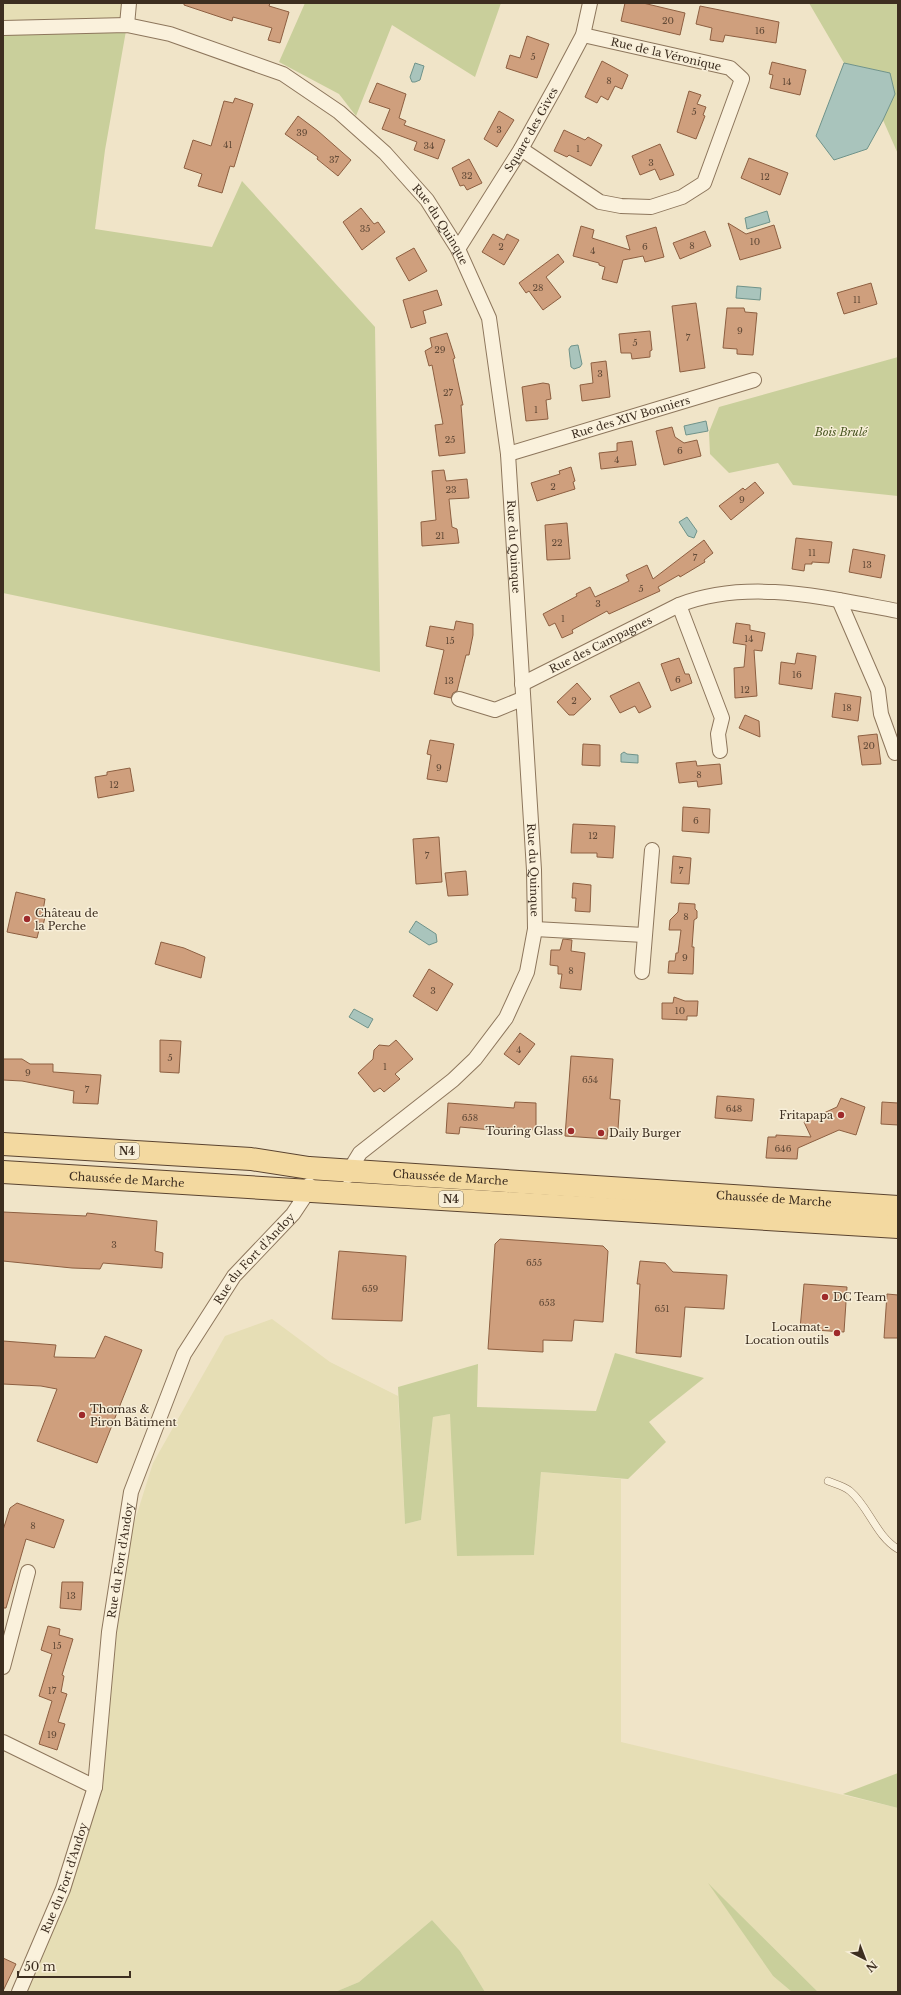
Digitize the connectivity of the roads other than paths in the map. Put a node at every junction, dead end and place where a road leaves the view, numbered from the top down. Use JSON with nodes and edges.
{"nodes":[{"id":1,"x":129,"y":3,"type":"edge"},
{"id":2,"x":590,"y":3,"type":"edge"},
{"id":3,"x":127,"y":25,"type":"junction"},
{"id":4,"x":3,"y":28,"type":"edge"},
{"id":5,"x":583,"y":35,"type":"junction"},
{"id":6,"x":521,"y":150,"type":"junction"},
{"id":7,"x":458,"y":249,"type":"junction"},
{"id":8,"x":754,"y":380,"type":"dead end"},
{"id":9,"x":508,"y":454,"type":"junction"},
{"id":10,"x":839,"y":600,"type":"junction"},
{"id":11,"x":679,"y":605,"type":"junction"},
{"id":12,"x":898,"y":611,"type":"edge"},
{"id":13,"x":522,"y":684,"type":"junction"},
{"id":14,"x":459,"y":699,"type":"dead end"},
{"id":15,"x":522,"y":699,"type":"junction"},
{"id":16,"x":720,"y":751,"type":"dead end"},
{"id":17,"x":895,"y":753,"type":"dead end"},
{"id":18,"x":652,"y":850,"type":"dead end"},
{"id":19,"x":535,"y":930,"type":"junction"},
{"id":20,"x":644,"y":935,"type":"junction"},
{"id":21,"x":642,"y":972,"type":"dead end"},
{"id":22,"x":3,"y":1144,"type":"edge"},
{"id":23,"x":308,"y":1168,"type":"junction"},
{"id":24,"x":348,"y":1171,"type":"junction"},
{"id":25,"x":3,"y":1172,"type":"edge"},
{"id":26,"x":309,"y":1190,"type":"junction"},
{"id":27,"x":346,"y":1192,"type":"junction"},
{"id":28,"x":898,"y":1207,"type":"edge"},
{"id":29,"x":898,"y":1227,"type":"edge"},
{"id":30,"x":828,"y":1481,"type":"dead end"},
{"id":31,"x":898,"y":1549,"type":"edge"},
{"id":32,"x":28,"y":1572,"type":"dead end"},
{"id":33,"x":3,"y":1667,"type":"edge"},
{"id":34,"x":3,"y":1742,"type":"edge"},
{"id":35,"x":95,"y":1786,"type":"junction"},
{"id":36,"x":19,"y":1992,"type":"edge"}],
"edges":[{"from":1,"to":3,"type":"street"},
{"from":2,"to":5,"type":"street","name":"Square des Gives"},
{"from":3,"to":4,"type":"street","name":"Rue du Quinque"},
{"from":3,"to":7,"type":"street","name":"Rue du Quinque"},
{"from":5,"to":6,"type":"street","name":"Square des Gives"},
{"from":5,"to":6,"type":"street","name":"Rue de la Véronique"},
{"from":6,"to":7,"type":"street","name":"Square des Gives"},
{"from":7,"to":9,"type":"street","name":"Rue du Quinque"},
{"from":8,"to":9,"type":"street","name":"Rue des XIV Bonniers"},
{"from":9,"to":13,"type":"street","name":"Rue du Quinque"},
{"from":10,"to":11,"type":"street","name":"Rue des Campagnes"},
{"from":10,"to":12,"type":"street","name":"Rue des Campagnes"},
{"from":10,"to":17,"type":"street"},
{"from":11,"to":13,"type":"street","name":"Rue des Campagnes"},
{"from":11,"to":16,"type":"street"},
{"from":13,"to":15,"type":"street","name":"Rue du Quinque"},
{"from":14,"to":15,"type":"street"},
{"from":15,"to":19,"type":"street","name":"Rue du Quinque"},
{"from":18,"to":20,"type":"street"},
{"from":19,"to":20,"type":"street"},
{"from":19,"to":24,"type":"street","name":"Rue du Quinque"},
{"from":20,"to":21,"type":"street"},
{"from":22,"to":23,"type":"main road","name":"Chaussée de Marche","number":"N4"},
{"from":23,"to":24,"type":"main road","name":"Chaussée de Marche","number":"N4"},
{"from":23,"to":26,"type":"street"},
{"from":24,"to":27,"type":"street","name":"Rue du Quinque"},
{"from":24,"to":28,"type":"main road","name":"Chaussée de Marche","number":"N4"},
{"from":25,"to":26,"type":"main road","name":"Chaussée de Marche","number":"N4"},
{"from":26,"to":27,"type":"main road","name":"Chaussée de Marche","number":"N4"},
{"from":26,"to":35,"type":"street","name":"Rue du Fort d'Andoy"},
{"from":27,"to":29,"type":"main road","name":"Chaussée de Marche","number":"N4"},
{"from":30,"to":31,"type":"lane"},
{"from":32,"to":33,"type":"street"},
{"from":34,"to":35,"type":"street"},
{"from":35,"to":36,"type":"street","name":"Rue du Fort d'Andoy"}]}
